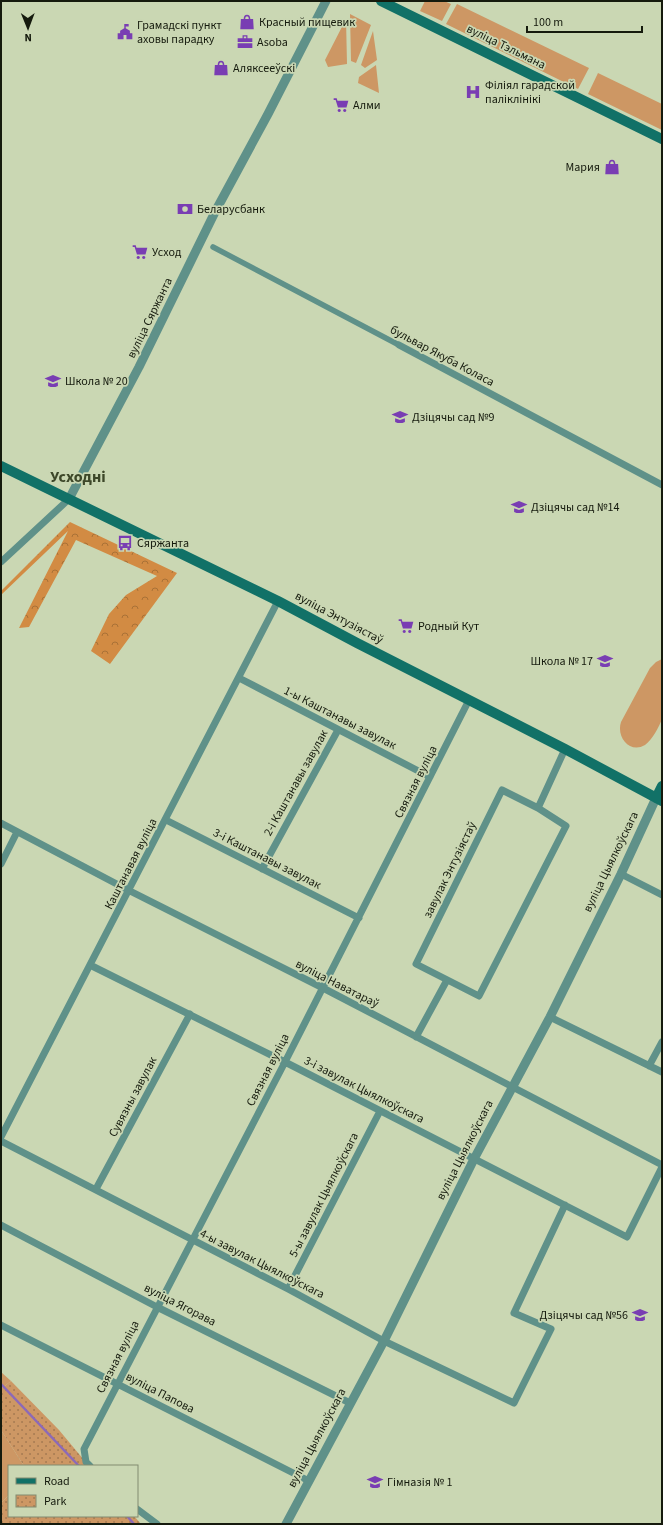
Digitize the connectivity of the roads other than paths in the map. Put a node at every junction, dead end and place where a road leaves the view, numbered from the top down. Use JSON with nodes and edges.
{"nodes":[{"id":1,"x":326,"y":1,"type":"edge"},
{"id":2,"x":380,"y":1,"type":"edge"},
{"id":3,"x":662,"y":139,"type":"edge"},
{"id":4,"x":213,"y":247,"type":"dead end"},
{"id":5,"x":399,"y":345,"type":"joint"},
{"id":6,"x":1,"y":466,"type":"edge"},
{"id":7,"x":662,"y":486,"type":"edge"},
{"id":8,"x":69,"y":499,"type":"junction"},
{"id":9,"x":1,"y":562,"type":"edge"},
{"id":10,"x":278,"y":601,"type":"junction"},
{"id":11,"x":239,"y":678,"type":"junction"},
{"id":12,"x":469,"y":700,"type":"junction"},
{"id":13,"x":338,"y":730,"type":"junction"},
{"id":14,"x":565,"y":749,"type":"junction"},
{"id":15,"x":430,"y":777,"type":"junction"},
{"id":16,"x":662,"y":786,"type":"edge"},
{"id":17,"x":659,"y":800,"type":"edge"},
{"id":18,"x":538,"y":808,"type":"junction"},
{"id":19,"x":166,"y":820,"type":"junction"},
{"id":20,"x":1,"y":823,"type":"edge"},
{"id":21,"x":17,"y":832,"type":"junction"},
{"id":22,"x":1,"y":864,"type":"edge"},
{"id":23,"x":262,"y":869,"type":"junction"},
{"id":24,"x":621,"y":874,"type":"junction"},
{"id":25,"x":130,"y":892,"type":"junction"},
{"id":26,"x":662,"y":895,"type":"edge"},
{"id":27,"x":359,"y":918,"type":"junction"},
{"id":28,"x":90,"y":965,"type":"junction"},
{"id":29,"x":447,"y":980,"type":"junction"},
{"id":30,"x":323,"y":988,"type":"junction"},
{"id":31,"x":190,"y":1014,"type":"junction"},
{"id":32,"x":550,"y":1016,"type":"junction"},
{"id":33,"x":416,"y":1037,"type":"junction"},
{"id":34,"x":662,"y":1042,"type":"edge"},
{"id":35,"x":285,"y":1062,"type":"junction"},
{"id":36,"x":649,"y":1066,"type":"junction"},
{"id":37,"x":662,"y":1072,"type":"edge"},
{"id":38,"x":512,"y":1087,"type":"junction"},
{"id":39,"x":380,"y":1111,"type":"junction"},
{"id":40,"x":1,"y":1136,"type":"edge"},
{"id":41,"x":1,"y":1141,"type":"edge"},
{"id":42,"x":474,"y":1159,"type":"junction"},
{"id":43,"x":662,"y":1166,"type":"edge"},
{"id":44,"x":96,"y":1189,"type":"junction"},
{"id":45,"x":565,"y":1205,"type":"junction"},
{"id":46,"x":1,"y":1225,"type":"edge"},
{"id":47,"x":193,"y":1241,"type":"junction"},
{"id":48,"x":288,"y":1289,"type":"junction"},
{"id":49,"x":157,"y":1306,"type":"junction"},
{"id":50,"x":1,"y":1325,"type":"edge"},
{"id":51,"x":384,"y":1341,"type":"junction"},
{"id":52,"x":117,"y":1383,"type":"junction"},
{"id":53,"x":350,"y":1403,"type":"junction"},
{"id":54,"x":89,"y":1465,"type":"edge"},
{"id":55,"x":309,"y":1481,"type":"junction"},
{"id":56,"x":138,"y":1510,"type":"edge"},
{"id":57,"x":157,"y":1524,"type":"edge"},
{"id":58,"x":286,"y":1524,"type":"edge"}],
"edges":[{"from":1,"to":8,"type":"street","name":"вуліца Сяржанта"},
{"from":2,"to":3,"type":"main road","name":"вуліца Тэльмана"},
{"from":4,"to":5,"type":"street","name":"бульвар Якуба Коласа"},
{"from":5,"to":7,"type":"street","name":"бульвар Якуба Коласа"},
{"from":6,"to":8,"type":"main road","name":"вуліца Энтузіястаў"},
{"from":8,"to":9,"type":"street","name":"вуліца Сяржанта"},
{"from":8,"to":10,"type":"main road","name":"вуліца Энтузіястаў"},
{"from":10,"to":11,"type":"street","name":"Каштанавая вуліца"},
{"from":10,"to":12,"type":"main road","name":"вуліца Энтузіястаў"},
{"from":11,"to":13,"type":"street","name":"1-ы Каштанавы завулак"},
{"from":11,"to":19,"type":"street","name":"Каштанавая вуліца"},
{"from":12,"to":14,"type":"main road","name":"вуліца Энтузіястаў"},
{"from":12,"to":15,"type":"street","name":"Связная вуліца"},
{"from":13,"to":15,"type":"street","name":"1-ы Каштанавы завулак"},
{"from":13,"to":23,"type":"street","name":"2-і Каштанавы завулак"},
{"from":14,"to":17,"type":"main road","name":"вуліца Энтузіястаў"},
{"from":14,"to":18,"type":"street"},
{"from":15,"to":27,"type":"street","name":"Связная вуліца"},
{"from":16,"to":17,"type":"main road","name":"вуліца Цыялкоўскага"},
{"from":17,"to":24,"type":"street","name":"вуліца Цыялкоўскага"},
{"from":18,"to":29,"type":"street","name":"завулак Энтузіястаў"},
{"from":18,"to":29,"type":"street","name":"завулак Энтузіястаў"},
{"from":19,"to":23,"type":"street","name":"3-і Каштанавы завулак"},
{"from":19,"to":25,"type":"street","name":"Каштанавая вуліца"},
{"from":20,"to":21,"type":"street","name":"вуліца Наватараў"},
{"from":21,"to":22,"type":"street"},
{"from":21,"to":25,"type":"street","name":"вуліца Наватараў"},
{"from":23,"to":27,"type":"street","name":"3-і Каштанавы завулак"},
{"from":24,"to":26,"type":"street"},
{"from":24,"to":32,"type":"street","name":"вуліца Цыялкоўскага"},
{"from":25,"to":28,"type":"street","name":"Каштанавая вуліца"},
{"from":25,"to":30,"type":"street","name":"вуліца Наватараў"},
{"from":27,"to":30,"type":"street","name":"Связная вуліца"},
{"from":28,"to":31,"type":"street","name":"3-і завулак Цыялкоўскага"},
{"from":28,"to":40,"type":"street","name":"Каштанавая вуліца"},
{"from":29,"to":33,"type":"street"},
{"from":30,"to":33,"type":"street","name":"вуліца Наватараў"},
{"from":30,"to":35,"type":"street","name":"Связная вуліца"},
{"from":31,"to":35,"type":"street","name":"3-і завулак Цыялкоўскага"},
{"from":31,"to":44,"type":"street","name":"Сувязны завулак"},
{"from":32,"to":36,"type":"street"},
{"from":32,"to":38,"type":"street","name":"вуліца Цыялкоўскага"},
{"from":33,"to":38,"type":"street","name":"вуліца Наватараў"},
{"from":34,"to":36,"type":"street"},
{"from":35,"to":39,"type":"street","name":"3-і завулак Цыялкоўскага"},
{"from":35,"to":47,"type":"street","name":"Связная вуліца"},
{"from":36,"to":37,"type":"street"},
{"from":38,"to":42,"type":"street","name":"вуліца Цыялкоўскага"},
{"from":38,"to":43,"type":"street","name":"вуліца Наватараў"},
{"from":39,"to":42,"type":"street","name":"3-і завулак Цыялкоўскага"},
{"from":39,"to":48,"type":"street","name":"5-ы завулак Цыялкоўскага"},
{"from":41,"to":44,"type":"street","name":"4-ы завулак Цыялкоўскага"},
{"from":42,"to":45,"type":"street","name":"3-і завулак Цыялкоўскага"},
{"from":42,"to":51,"type":"street","name":"вуліца Цыялкоўскага"},
{"from":43,"to":45,"type":"street","name":"3-і завулак Цыялкоўскага"},
{"from":44,"to":47,"type":"street","name":"4-ы завулак Цыялкоўскага"},
{"from":45,"to":51,"type":"street","name":"4-ы завулак Цыялкоўскага"},
{"from":46,"to":49,"type":"street","name":"вуліца Ягорава"},
{"from":47,"to":48,"type":"street","name":"4-ы завулак Цыялкоўскага"},
{"from":47,"to":49,"type":"street","name":"Связная вуліца"},
{"from":48,"to":51,"type":"street","name":"4-ы завулак Цыялкоўскага"},
{"from":49,"to":52,"type":"street","name":"Связная вуліца"},
{"from":49,"to":53,"type":"street","name":"вуліца Ягорава"},
{"from":50,"to":52,"type":"street","name":"вуліца Папова"},
{"from":51,"to":53,"type":"street","name":"вуліца Цыялкоўскага"},
{"from":52,"to":54,"type":"street","name":"Связная вуліца"},
{"from":52,"to":55,"type":"street","name":"вуліца Папова"},
{"from":53,"to":55,"type":"street","name":"вуліца Цыялкоўскага"},
{"from":55,"to":58,"type":"street","name":"вуліца Цыялкоўскага"},
{"from":56,"to":57,"type":"street"}]}
